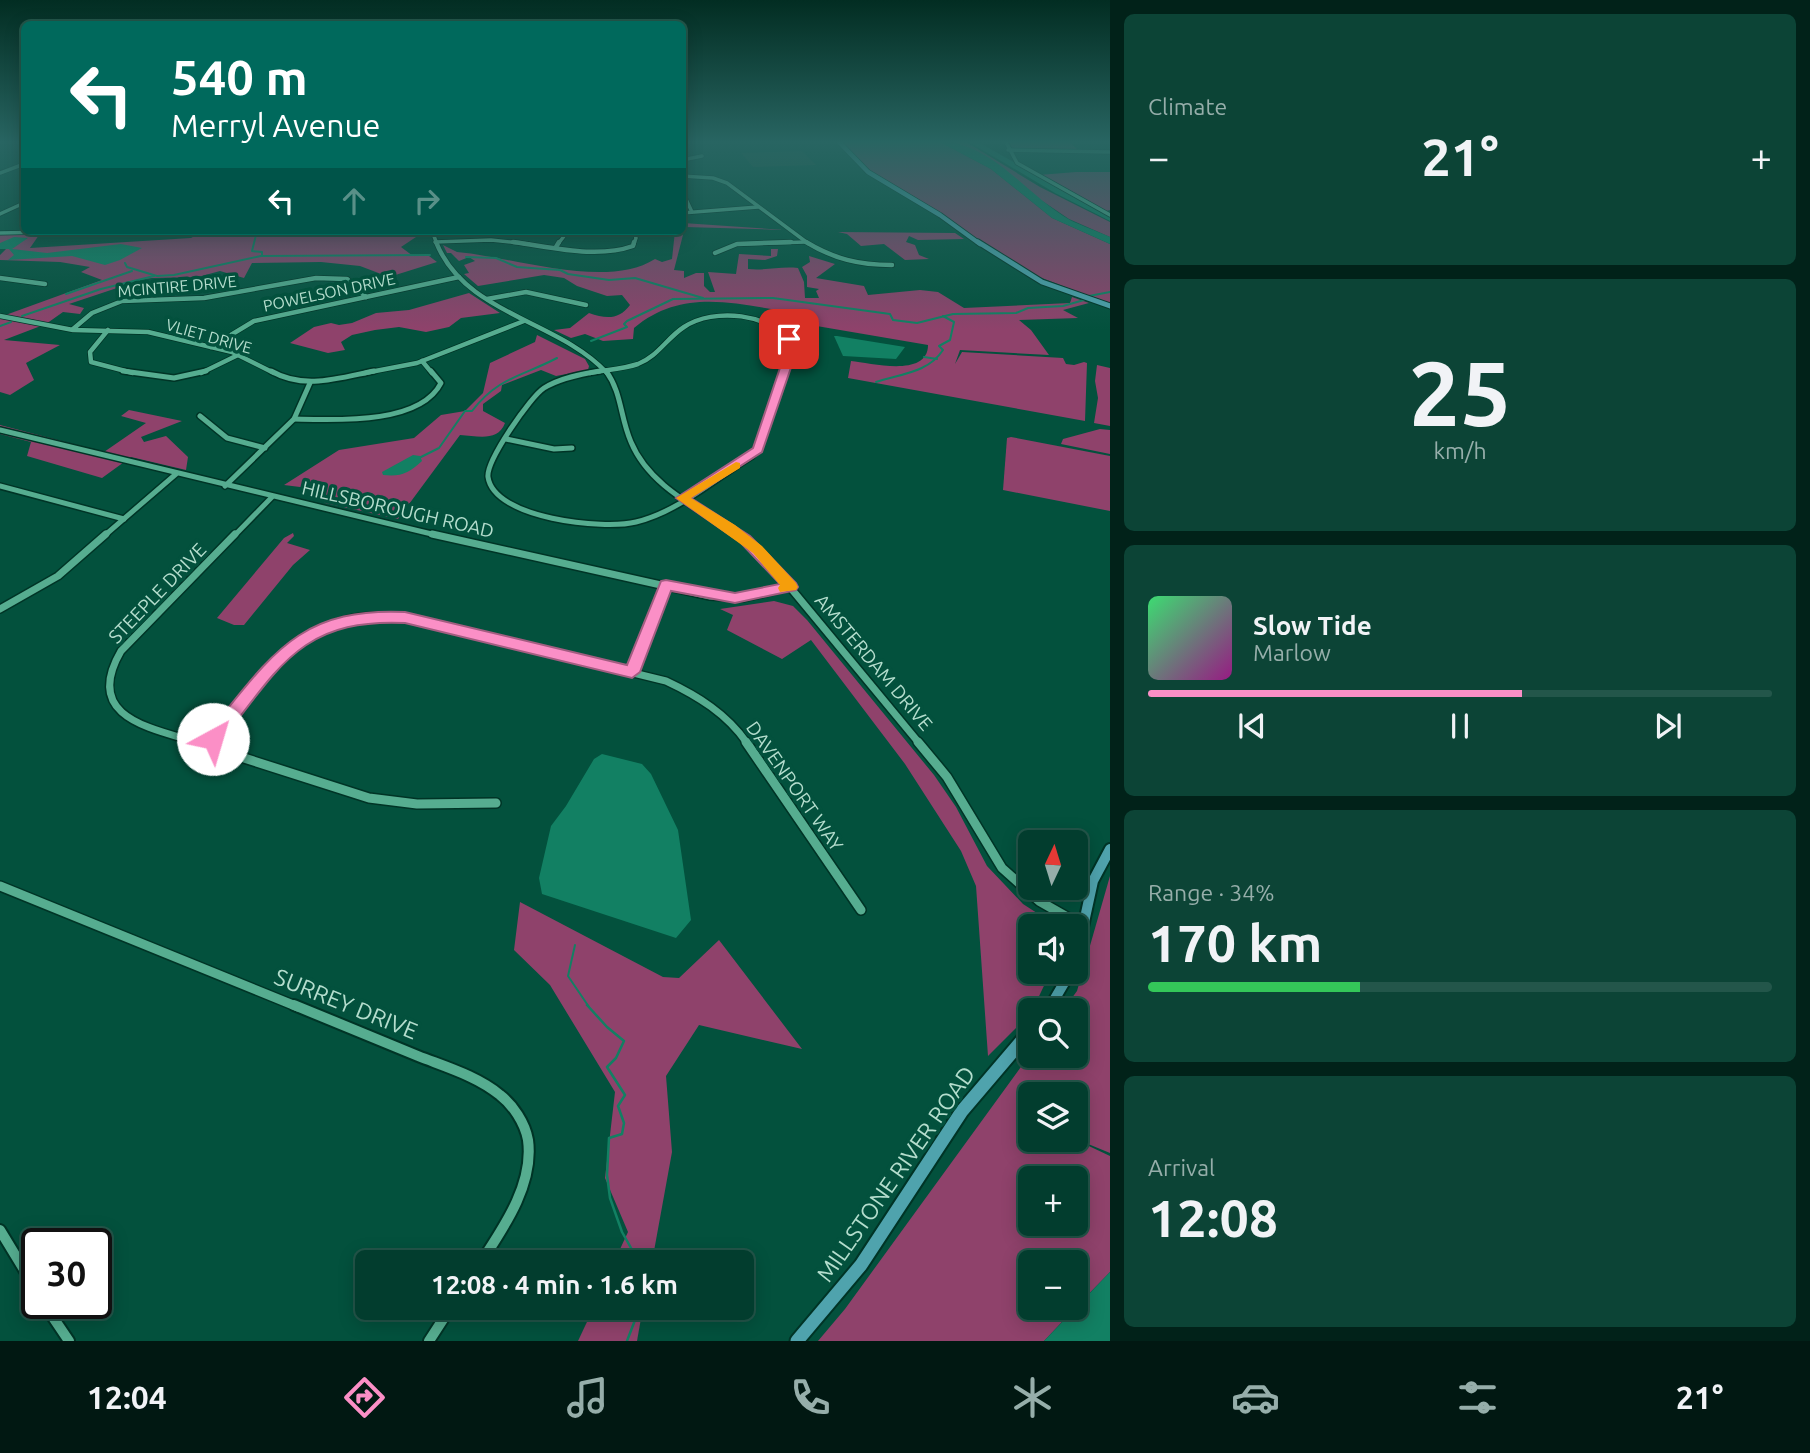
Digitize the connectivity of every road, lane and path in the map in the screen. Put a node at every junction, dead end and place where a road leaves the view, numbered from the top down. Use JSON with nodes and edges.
{"nodes":[{"id":1,"x":21,"y":205,"type":"edge"},
{"id":2,"x":689,"y":205,"type":"edge"},
{"id":3,"x":756,"y":205,"type":"edge"},
{"id":4,"x":922,"y":205,"type":"edge"},
{"id":5,"x":1091,"y":205,"type":"edge"},
{"id":6,"x":759,"y":207,"type":"junction"},
{"id":7,"x":692,"y":212,"type":"junction"},
{"id":8,"x":686,"y":213,"type":"edge"},
{"id":9,"x":0,"y":214,"type":"edge"},
{"id":10,"x":1110,"y":215,"type":"edge"},
{"id":11,"x":0,"y":233,"type":"edge"},
{"id":12,"x":21,"y":233,"type":"edge"},
{"id":13,"x":433,"y":235,"type":"edge"},
{"id":14,"x":565,"y":235,"type":"edge"},
{"id":15,"x":634,"y":235,"type":"edge"},
{"id":16,"x":435,"y":242,"type":"junction"},
{"id":17,"x":806,"y":242,"type":"junction"},
{"id":18,"x":556,"y":247,"type":"junction"},
{"id":19,"x":715,"y":253,"type":"dead end"},
{"id":20,"x":892,"y":265,"type":"dead end"},
{"id":21,"x":459,"y":277,"type":"junction"},
{"id":22,"x":0,"y":278,"type":"edge"},
{"id":23,"x":45,"y":284,"type":"dead end"},
{"id":24,"x":366,"y":297,"type":"junction"},
{"id":25,"x":487,"y":299,"type":"junction"},
{"id":26,"x":586,"y":305,"type":"dead end"},
{"id":27,"x":1110,"y":306,"type":"edge"},
{"id":28,"x":0,"y":317,"type":"edge"},
{"id":29,"x":524,"y":321,"type":"junction"},
{"id":30,"x":73,"y":330,"type":"junction"},
{"id":31,"x":108,"y":330,"type":"junction"},
{"id":32,"x":211,"y":347,"type":"junction"},
{"id":33,"x":240,"y":354,"type":"junction"},
{"id":34,"x":422,"y":361,"type":"junction"},
{"id":35,"x":607,"y":371,"type":"junction"},
{"id":36,"x":310,"y":384,"type":"junction"},
{"id":37,"x":200,"y":416,"type":"dead end"},
{"id":38,"x":296,"y":419,"type":"junction"},
{"id":39,"x":0,"y":430,"type":"edge"},
{"id":40,"x":506,"y":439,"type":"junction"},
{"id":41,"x":267,"y":448,"type":"junction"},
{"id":42,"x":572,"y":448,"type":"dead end"},
{"id":43,"x":176,"y":474,"type":"junction"},
{"id":44,"x":0,"y":486,"type":"edge"},
{"id":45,"x":227,"y":486,"type":"junction"},
{"id":46,"x":271,"y":497,"type":"junction"},
{"id":47,"x":682,"y":498,"type":"junction"},
{"id":48,"x":124,"y":519,"type":"junction"},
{"id":49,"x":666,"y":585,"type":"junction"},
{"id":50,"x":790,"y":587,"type":"junction"},
{"id":51,"x":0,"y":608,"type":"edge"},
{"id":52,"x":632,"y":672,"type":"junction"},
{"id":53,"x":207,"y":746,"type":"junction"},
{"id":54,"x":496,"y":803,"type":"dead end"},
{"id":55,"x":1110,"y":849,"type":"edge"},
{"id":56,"x":0,"y":886,"type":"edge"},
{"id":57,"x":861,"y":910,"type":"dead end"},
{"id":58,"x":1062,"y":914,"type":"edge"},
{"id":59,"x":1086,"y":914,"type":"edge"},
{"id":60,"x":1018,"y":1045,"type":"edge"},
{"id":61,"x":0,"y":1230,"type":"edge"},
{"id":62,"x":489,"y":1250,"type":"edge"},
{"id":63,"x":21,"y":1265,"type":"edge"},
{"id":64,"x":54,"y":1319,"type":"edge"},
{"id":65,"x":443,"y":1320,"type":"edge"},
{"id":66,"x":69,"y":1341,"type":"edge"},
{"id":67,"x":429,"y":1341,"type":"edge"},
{"id":68,"x":796,"y":1341,"type":"edge"}],
"edges":[{"from":1,"to":9,"type":"street"},
{"from":2,"to":7,"type":"street"},
{"from":3,"to":6,"type":"street"},
{"from":4,"to":27,"type":"main road"},
{"from":5,"to":10,"type":"street"},
{"from":6,"to":7,"type":"street"},
{"from":6,"to":17,"type":"street"},
{"from":7,"to":8,"type":"street"},
{"from":11,"to":12,"type":"street"},
{"from":13,"to":16,"type":"street","name":"AMSTERDAM DRIVE"},
{"from":14,"to":18,"type":"street"},
{"from":15,"to":18,"type":"street"},
{"from":16,"to":18,"type":"street"},
{"from":16,"to":21,"type":"street","name":"AMSTERDAM DRIVE"},
{"from":17,"to":19,"type":"street"},
{"from":17,"to":20,"type":"street"},
{"from":21,"to":24,"type":"street","name":"POWELSON DRIVE"},
{"from":21,"to":25,"type":"street","name":"AMSTERDAM DRIVE"},
{"from":22,"to":23,"type":"street"},
{"from":24,"to":30,"type":"street","name":"MCINTIRE DRIVE"},
{"from":24,"to":32,"type":"street","name":"POWELSON DRIVE"},
{"from":25,"to":26,"type":"street"},
{"from":25,"to":29,"type":"street","name":"AMSTERDAM DRIVE"},
{"from":28,"to":30,"type":"street","name":"VLIET DRIVE"},
{"from":29,"to":34,"type":"street","name":"VLIET DRIVE"},
{"from":29,"to":35,"type":"street","name":"AMSTERDAM DRIVE"},
{"from":30,"to":31,"type":"street","name":"VLIET DRIVE"},
{"from":31,"to":32,"type":"street","name":"VLIET DRIVE"},
{"from":31,"to":33,"type":"street"},
{"from":32,"to":33,"type":"street","name":"VLIET DRIVE"},
{"from":33,"to":36,"type":"street","name":"VLIET DRIVE"},
{"from":34,"to":36,"type":"street","name":"VLIET DRIVE"},
{"from":34,"to":38,"type":"street"},
{"from":35,"to":40,"type":"street"},
{"from":35,"to":47,"type":"street","name":"AMSTERDAM DRIVE"},
{"from":35,"to":47,"type":"street"},
{"from":36,"to":38,"type":"street"},
{"from":37,"to":41,"type":"street"},
{"from":38,"to":41,"type":"street"},
{"from":39,"to":43,"type":"street","name":"HILLSBOROUGH ROAD"},
{"from":40,"to":42,"type":"street"},
{"from":40,"to":47,"type":"street"},
{"from":41,"to":45,"type":"street"},
{"from":43,"to":45,"type":"street","name":"HILLSBOROUGH ROAD"},
{"from":43,"to":48,"type":"street"},
{"from":44,"to":48,"type":"street"},
{"from":45,"to":46,"type":"street","name":"HILLSBOROUGH ROAD"},
{"from":46,"to":49,"type":"street","name":"HILLSBOROUGH ROAD"},
{"from":46,"to":53,"type":"street","name":"STEEPLE DRIVE"},
{"from":47,"to":50,"type":"street","name":"AMSTERDAM DRIVE"},
{"from":48,"to":51,"type":"street"},
{"from":49,"to":50,"type":"street","name":"HILLSBOROUGH ROAD"},
{"from":49,"to":52,"type":"street"},
{"from":50,"to":58,"type":"street","name":"AMSTERDAM DRIVE"},
{"from":52,"to":53,"type":"street","name":"DAVENPORT WAY"},
{"from":52,"to":57,"type":"street","name":"DAVENPORT WAY"},
{"from":53,"to":54,"type":"street","name":"STEEPLE DRIVE"},
{"from":55,"to":59,"type":"main road"},
{"from":56,"to":62,"type":"street","name":"SURREY DRIVE"},
{"from":60,"to":68,"type":"main road","name":"MILLSTONE RIVER ROAD"},
{"from":61,"to":63,"type":"street"},
{"from":64,"to":66,"type":"street"},
{"from":65,"to":67,"type":"street"}]}
